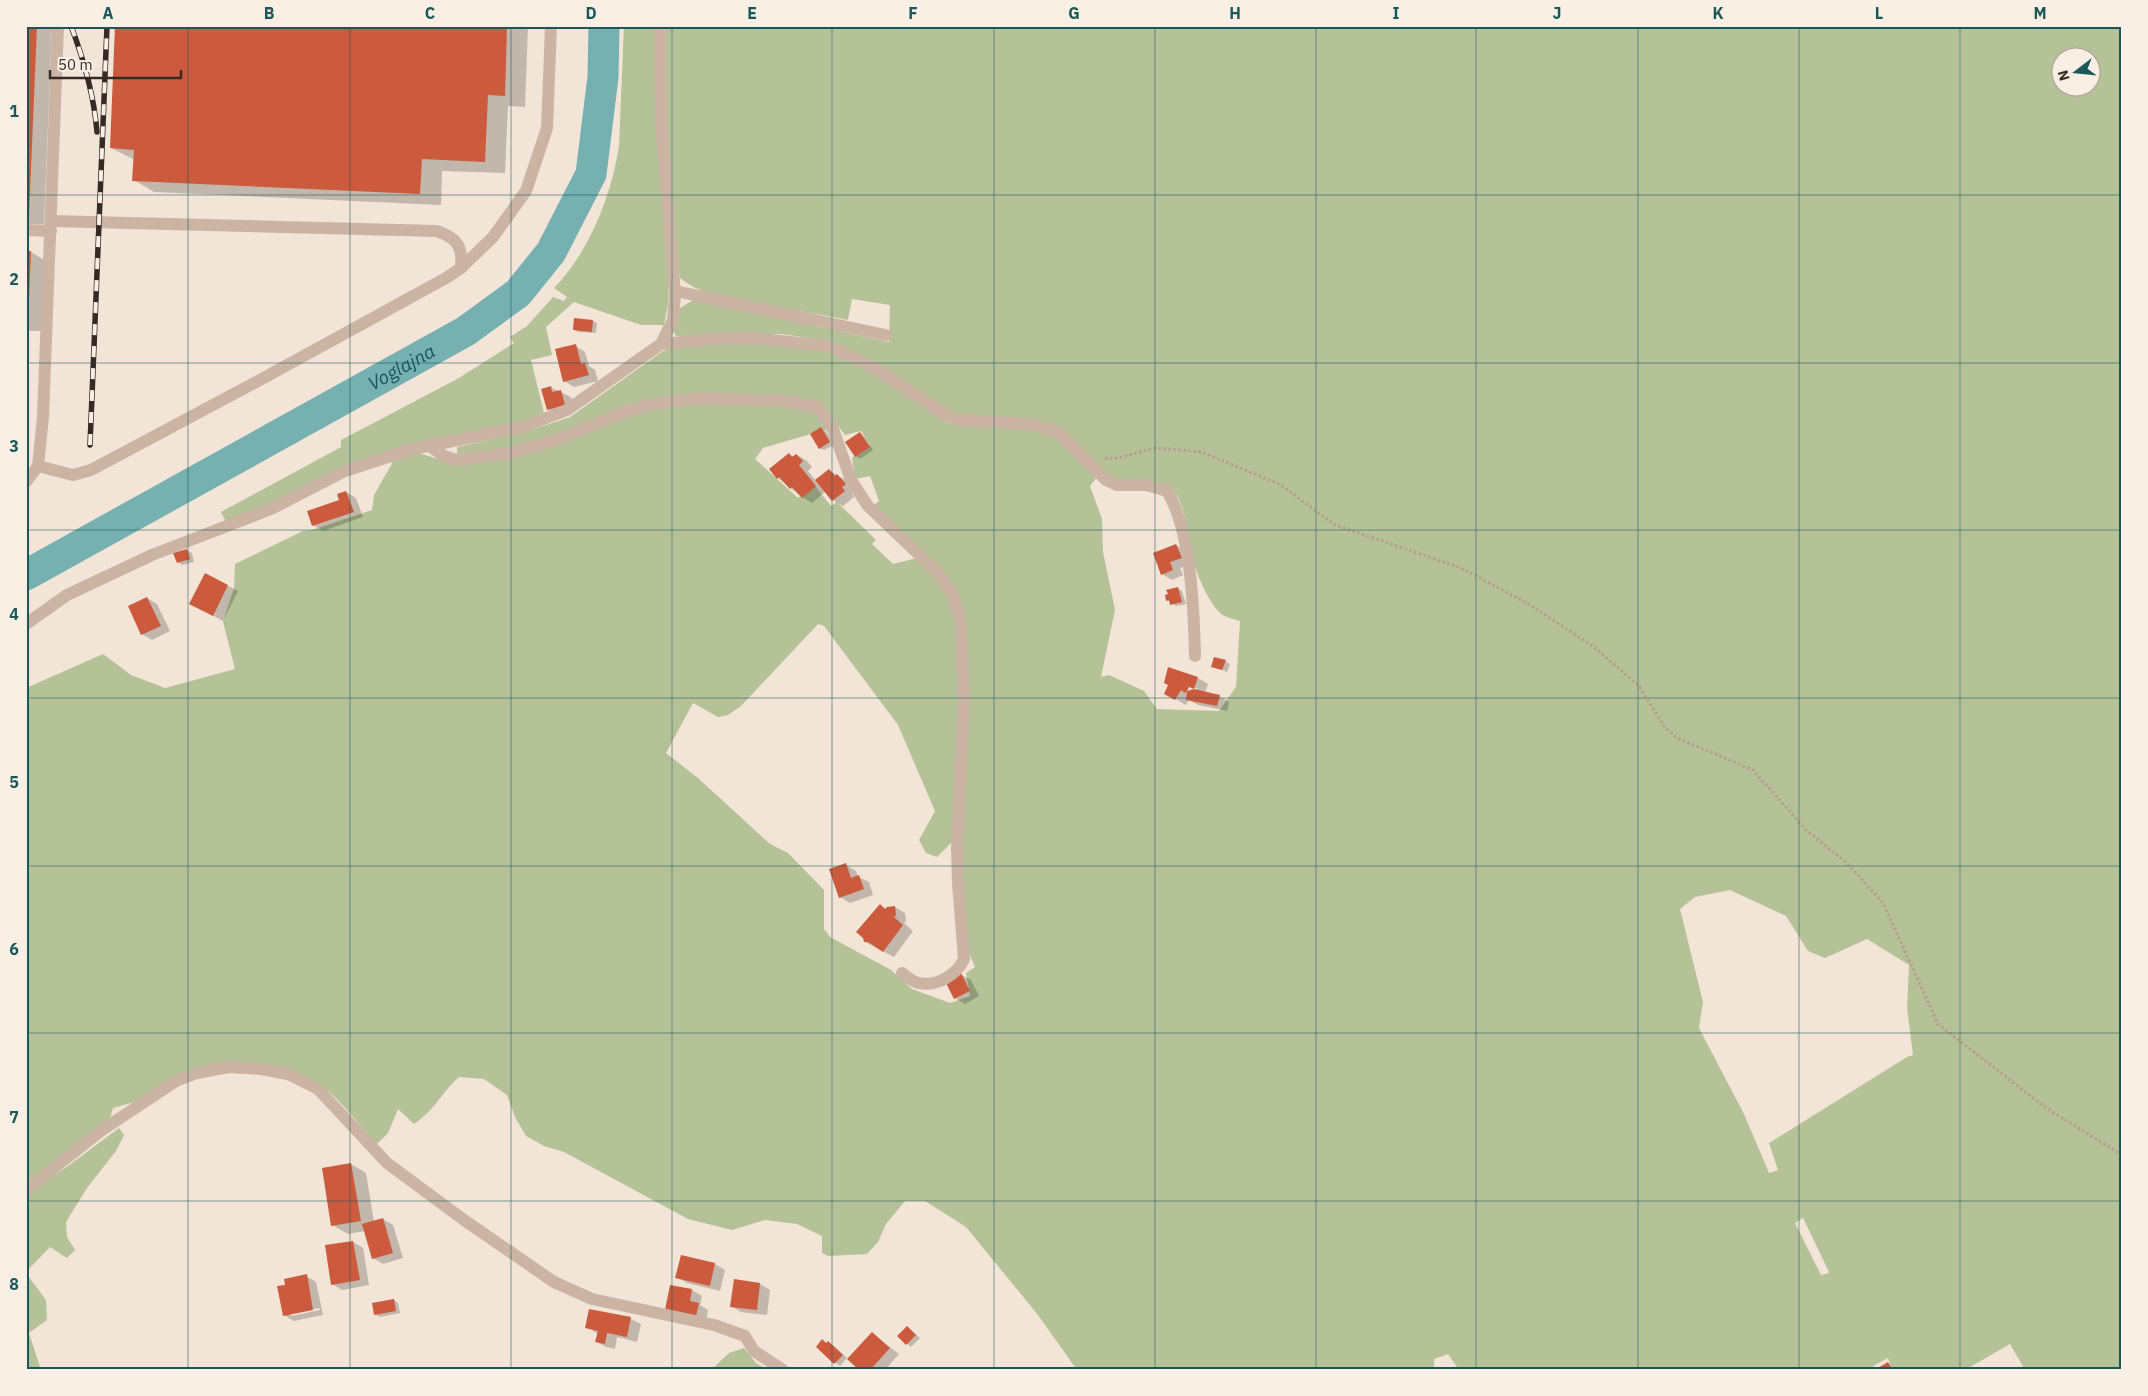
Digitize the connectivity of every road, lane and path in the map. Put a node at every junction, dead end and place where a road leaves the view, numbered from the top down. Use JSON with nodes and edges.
{"nodes":[{"id":1,"x":58,"y":26,"type":"edge"},
{"id":2,"x":551,"y":26,"type":"edge"},
{"id":3,"x":660,"y":26,"type":"edge"},
{"id":4,"x":52,"y":226,"type":"junction"},
{"id":5,"x":26,"y":230,"type":"edge"},
{"id":6,"x":461,"y":268,"type":"junction"},
{"id":7,"x":675,"y":291,"type":"junction"},
{"id":8,"x":886,"y":335,"type":"dead end"},
{"id":9,"x":661,"y":344,"type":"junction"},
{"id":10,"x":430,"y":446,"type":"junction"},
{"id":11,"x":1082,"y":455,"type":"junction"},
{"id":12,"x":38,"y":466,"type":"junction"},
{"id":13,"x":26,"y":482,"type":"edge"},
{"id":14,"x":26,"y":624,"type":"edge"},
{"id":15,"x":1195,"y":656,"type":"dead end"},
{"id":16,"x":902,"y":973,"type":"dead end"},
{"id":17,"x":2122,"y":1155,"type":"edge"},
{"id":18,"x":26,"y":1190,"type":"edge"},
{"id":19,"x":783,"y":1370,"type":"edge"}],
"edges":[{"from":1,"to":4,"type":"street"},
{"from":2,"to":6,"type":"street"},
{"from":3,"to":7,"type":"street"},
{"from":4,"to":5,"type":"street"},
{"from":4,"to":6,"type":"street"},
{"from":4,"to":12,"type":"street"},
{"from":6,"to":12,"type":"street"},
{"from":7,"to":8,"type":"street"},
{"from":7,"to":9,"type":"street"},
{"from":9,"to":10,"type":"street"},
{"from":9,"to":11,"type":"street"},
{"from":10,"to":14,"type":"street"},
{"from":10,"to":16,"type":"street"},
{"from":11,"to":15,"type":"street"},
{"from":11,"to":17,"type":"path"},
{"from":12,"to":13,"type":"street"},
{"from":18,"to":19,"type":"street"}]}
